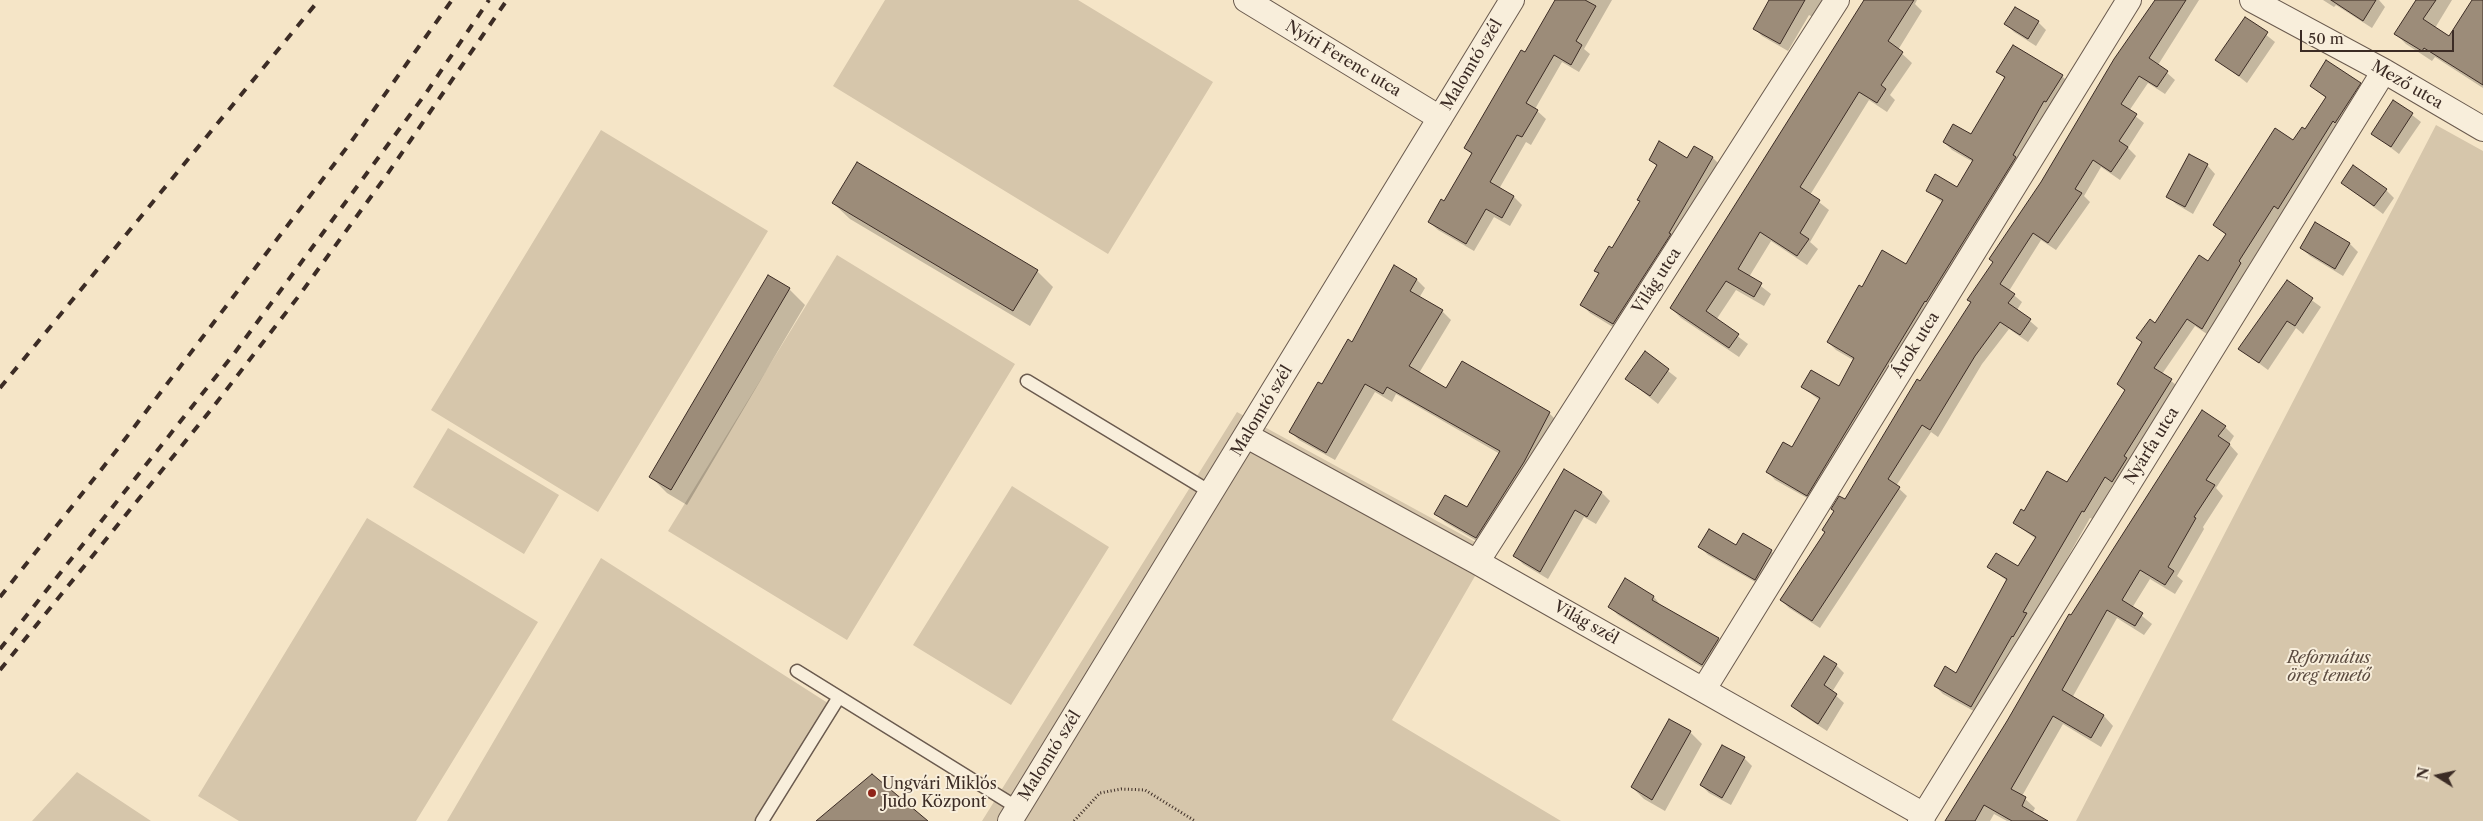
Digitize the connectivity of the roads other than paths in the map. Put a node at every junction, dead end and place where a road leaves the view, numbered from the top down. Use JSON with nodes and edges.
{"nodes":[{"id":1,"x":1246,"y":0,"type":"edge"},
{"id":2,"x":1512,"y":0,"type":"edge"},
{"id":3,"x":1837,"y":0,"type":"edge"},
{"id":4,"x":2129,"y":0,"type":"edge"},
{"id":5,"x":2252,"y":0,"type":"edge"},
{"id":6,"x":2384,"y":71,"type":"junction"},
{"id":7,"x":1440,"y":118,"type":"junction"},
{"id":8,"x":2483,"y":129,"type":"edge"},
{"id":9,"x":1027,"y":381,"type":"dead end"},
{"id":10,"x":1247,"y":436,"type":"junction"},
{"id":11,"x":1212,"y":493,"type":"junction"},
{"id":12,"x":1477,"y":562,"type":"junction"},
{"id":13,"x":797,"y":671,"type":"dead end"},
{"id":14,"x":1704,"y":690,"type":"junction"},
{"id":15,"x":839,"y":697,"type":"junction"},
{"id":16,"x":1014,"y":815,"type":"edge"},
{"id":17,"x":1922,"y":818,"type":"edge"},
{"id":18,"x":762,"y":821,"type":"edge"}],
"edges":[{"from":1,"to":7,"type":"street","name":"Nyíri Ferenc utca"},
{"from":2,"to":7,"type":"street","name":"Malomtó szél"},
{"from":3,"to":12,"type":"street","name":"Világ utca"},
{"from":4,"to":14,"type":"street","name":"Árok utca"},
{"from":5,"to":6,"type":"street","name":"Mező utca"},
{"from":6,"to":8,"type":"street","name":"Mező utca"},
{"from":6,"to":17,"type":"street","name":"Nyárfa utca"},
{"from":7,"to":10,"type":"street","name":"Malomtó szél"},
{"from":9,"to":11,"type":"lane"},
{"from":10,"to":11,"type":"street","name":"Malomtó szél"},
{"from":10,"to":12,"type":"street","name":"Világ szél"},
{"from":11,"to":16,"type":"street","name":"Malomtó szél"},
{"from":12,"to":14,"type":"street","name":"Világ szél"},
{"from":13,"to":15,"type":"lane"},
{"from":14,"to":17,"type":"street","name":"Világ szél"},
{"from":15,"to":16,"type":"lane"},
{"from":15,"to":18,"type":"lane"}]}
